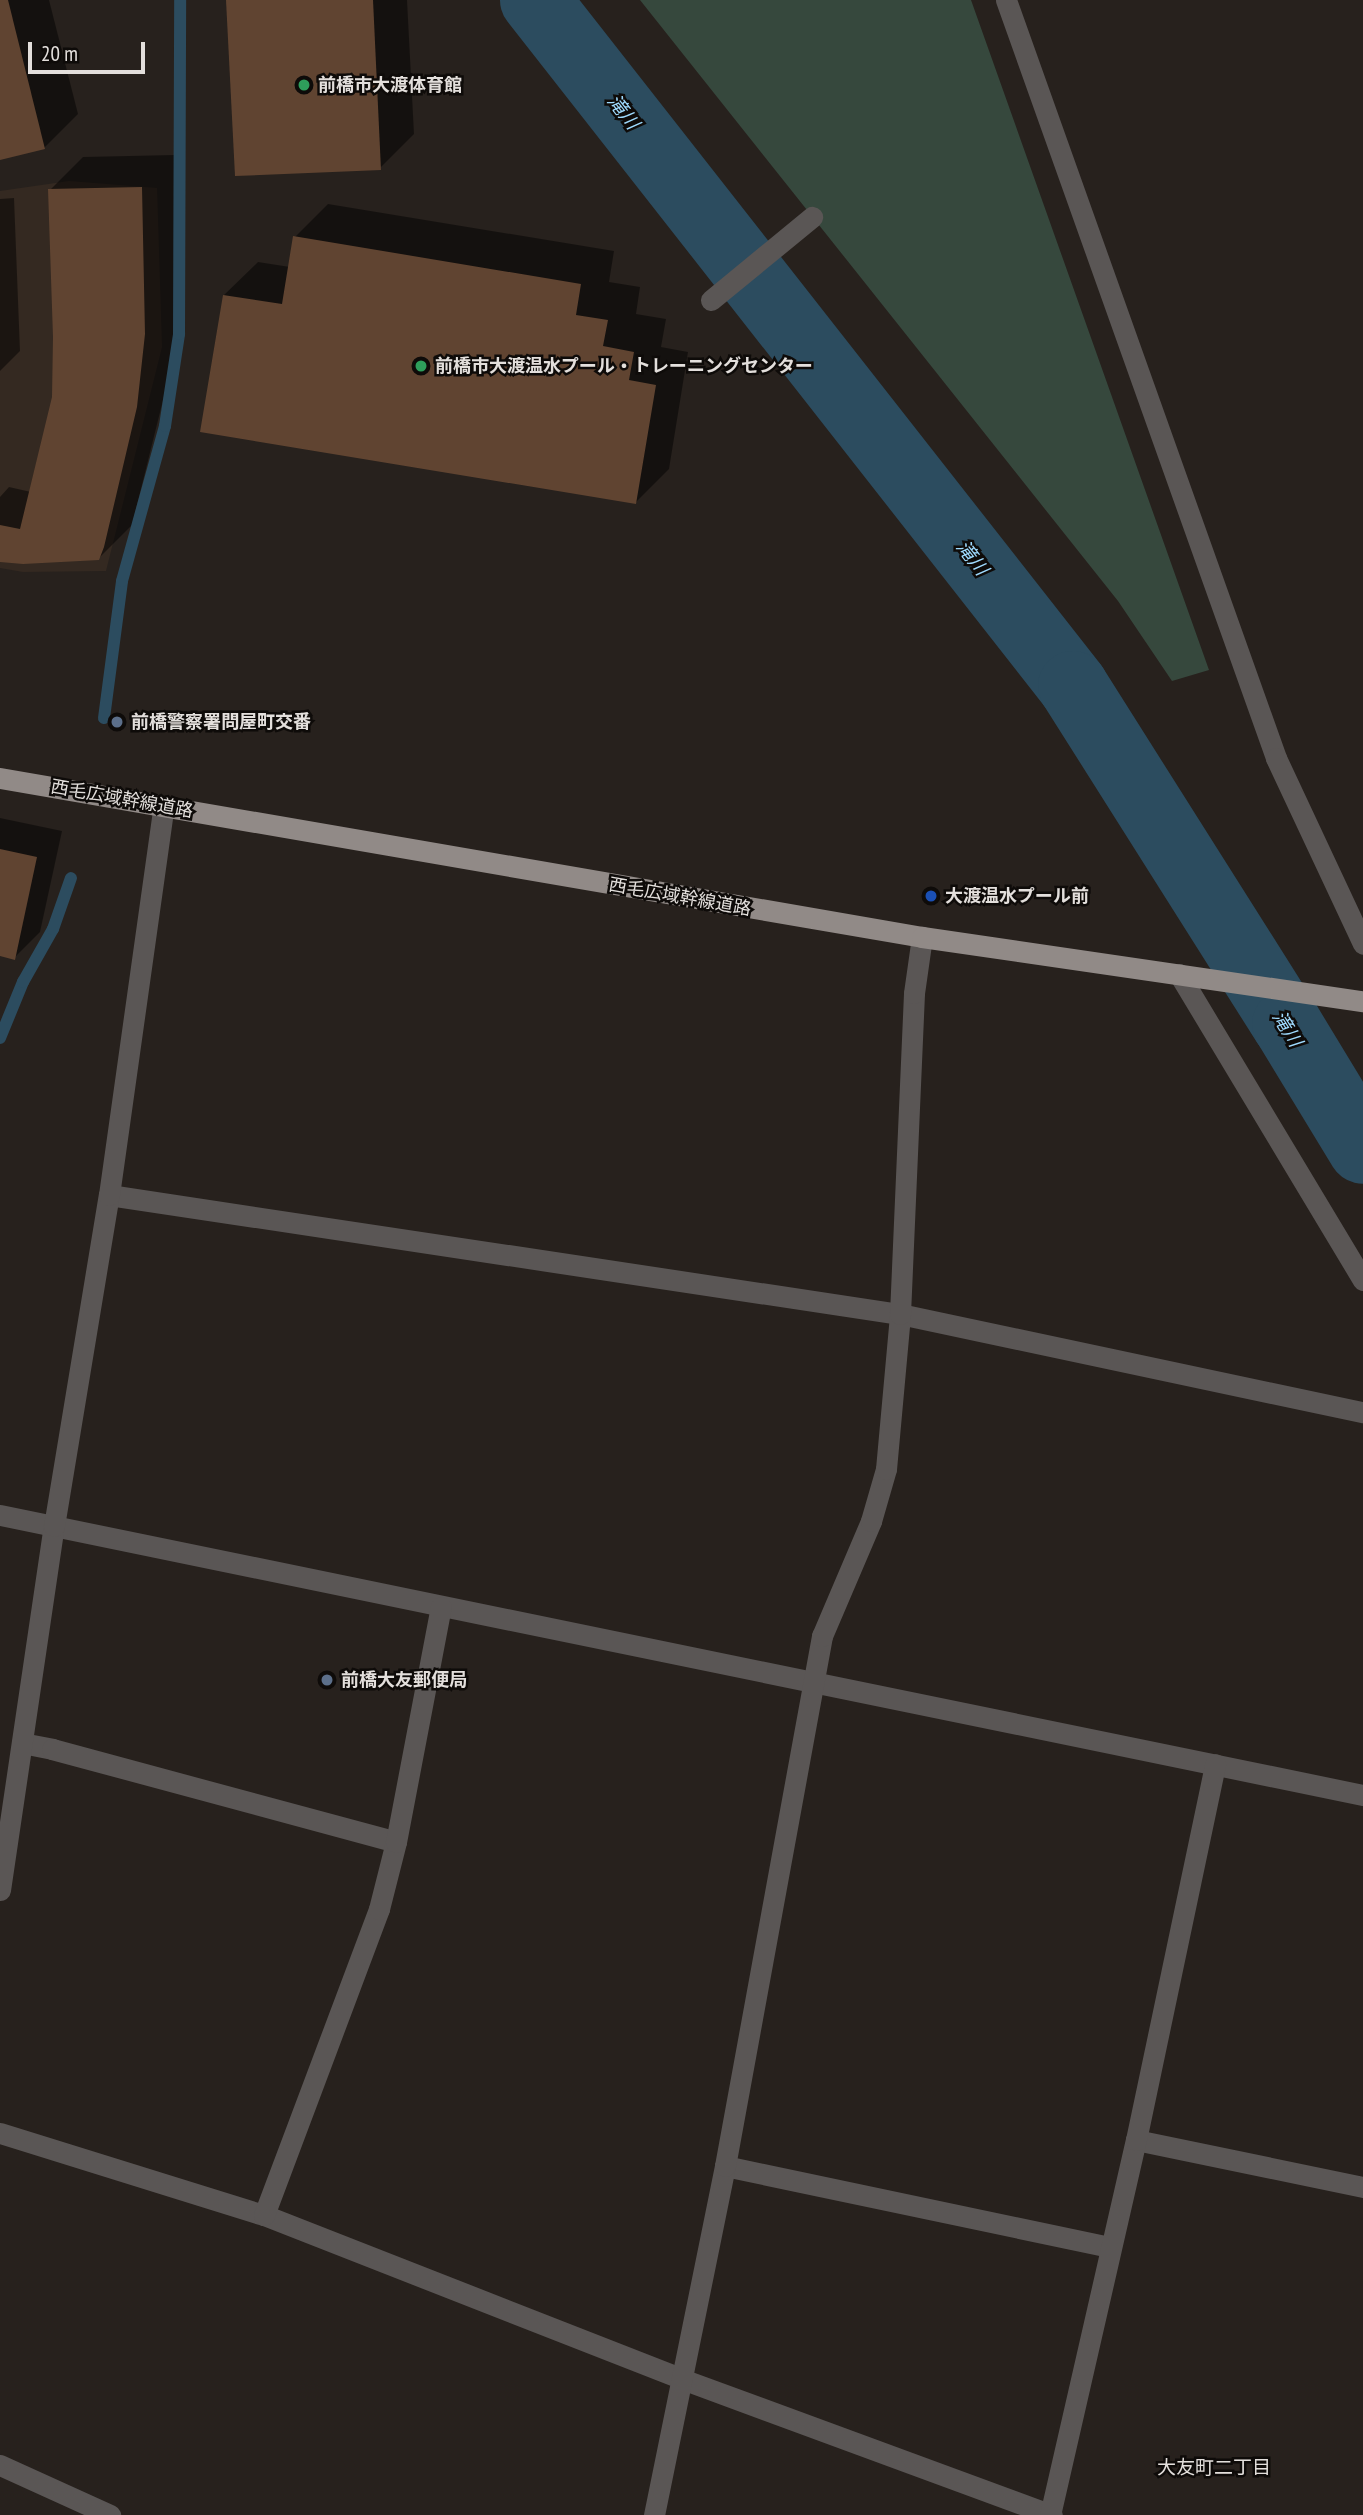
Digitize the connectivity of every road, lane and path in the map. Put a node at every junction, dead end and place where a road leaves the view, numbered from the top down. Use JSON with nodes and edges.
{"nodes":[{"id":1,"x":1006,"y":0,"type":"edge"},
{"id":2,"x":811,"y":217,"type":"dead end"},
{"id":3,"x":711,"y":300,"type":"dead end"},
{"id":4,"x":0,"y":778,"type":"edge"},
{"id":5,"x":164,"y":806,"type":"junction"},
{"id":6,"x":922,"y":937,"type":"junction"},
{"id":7,"x":1363,"y":944,"type":"edge"},
{"id":8,"x":1179,"y":974,"type":"junction"},
{"id":9,"x":1360,"y":1000,"type":"edge"},
{"id":10,"x":109,"y":1195,"type":"junction"},
{"id":11,"x":1363,"y":1280,"type":"edge"},
{"id":12,"x":900,"y":1314,"type":"junction"},
{"id":13,"x":1363,"y":1412,"type":"edge"},
{"id":14,"x":0,"y":1515,"type":"edge"},
{"id":15,"x":54,"y":1526,"type":"junction"},
{"id":16,"x":441,"y":1607,"type":"junction"},
{"id":17,"x":814,"y":1682,"type":"junction"},
{"id":18,"x":22,"y":1743,"type":"junction"},
{"id":19,"x":1215,"y":1764,"type":"junction"},
{"id":20,"x":1363,"y":1795,"type":"edge"},
{"id":21,"x":396,"y":1842,"type":"junction"},
{"id":22,"x":0,"y":1890,"type":"edge"},
{"id":23,"x":0,"y":2133,"type":"edge"},
{"id":24,"x":1136,"y":2140,"type":"junction"},
{"id":25,"x":724,"y":2166,"type":"junction"},
{"id":26,"x":1363,"y":2187,"type":"edge"},
{"id":27,"x":264,"y":2215,"type":"junction"},
{"id":28,"x":1110,"y":2247,"type":"junction"},
{"id":29,"x":682,"y":2379,"type":"junction"},
{"id":30,"x":0,"y":2465,"type":"edge"},
{"id":31,"x":110,"y":2515,"type":"edge"},
{"id":32,"x":653,"y":2515,"type":"edge"},
{"id":33,"x":1051,"y":2515,"type":"edge"}],
"edges":[{"from":1,"to":7,"type":"street"},
{"from":2,"to":3,"type":"street"},
{"from":4,"to":5,"type":"main road","name":"西毛広域幹線道路"},
{"from":5,"to":6,"type":"main road","name":"西毛広域幹線道路"},
{"from":5,"to":10,"type":"street"},
{"from":6,"to":8,"type":"main road","name":"西毛広域幹線道路"},
{"from":6,"to":12,"type":"street"},
{"from":8,"to":9,"type":"main road","name":"西毛広域幹線道路"},
{"from":8,"to":11,"type":"street"},
{"from":10,"to":12,"type":"street"},
{"from":10,"to":15,"type":"street"},
{"from":12,"to":13,"type":"street"},
{"from":12,"to":17,"type":"street"},
{"from":14,"to":15,"type":"street"},
{"from":15,"to":16,"type":"street"},
{"from":15,"to":18,"type":"street"},
{"from":16,"to":17,"type":"street"},
{"from":16,"to":21,"type":"street"},
{"from":17,"to":19,"type":"street"},
{"from":17,"to":25,"type":"street"},
{"from":18,"to":21,"type":"street"},
{"from":18,"to":22,"type":"street"},
{"from":19,"to":20,"type":"street"},
{"from":19,"to":24,"type":"street"},
{"from":21,"to":27,"type":"street"},
{"from":23,"to":27,"type":"street"},
{"from":24,"to":26,"type":"street"},
{"from":24,"to":28,"type":"street"},
{"from":25,"to":28,"type":"street"},
{"from":25,"to":29,"type":"street"},
{"from":27,"to":29,"type":"street"},
{"from":28,"to":33,"type":"street"},
{"from":29,"to":32,"type":"street"},
{"from":29,"to":33,"type":"street"},
{"from":30,"to":31,"type":"street"}]}
